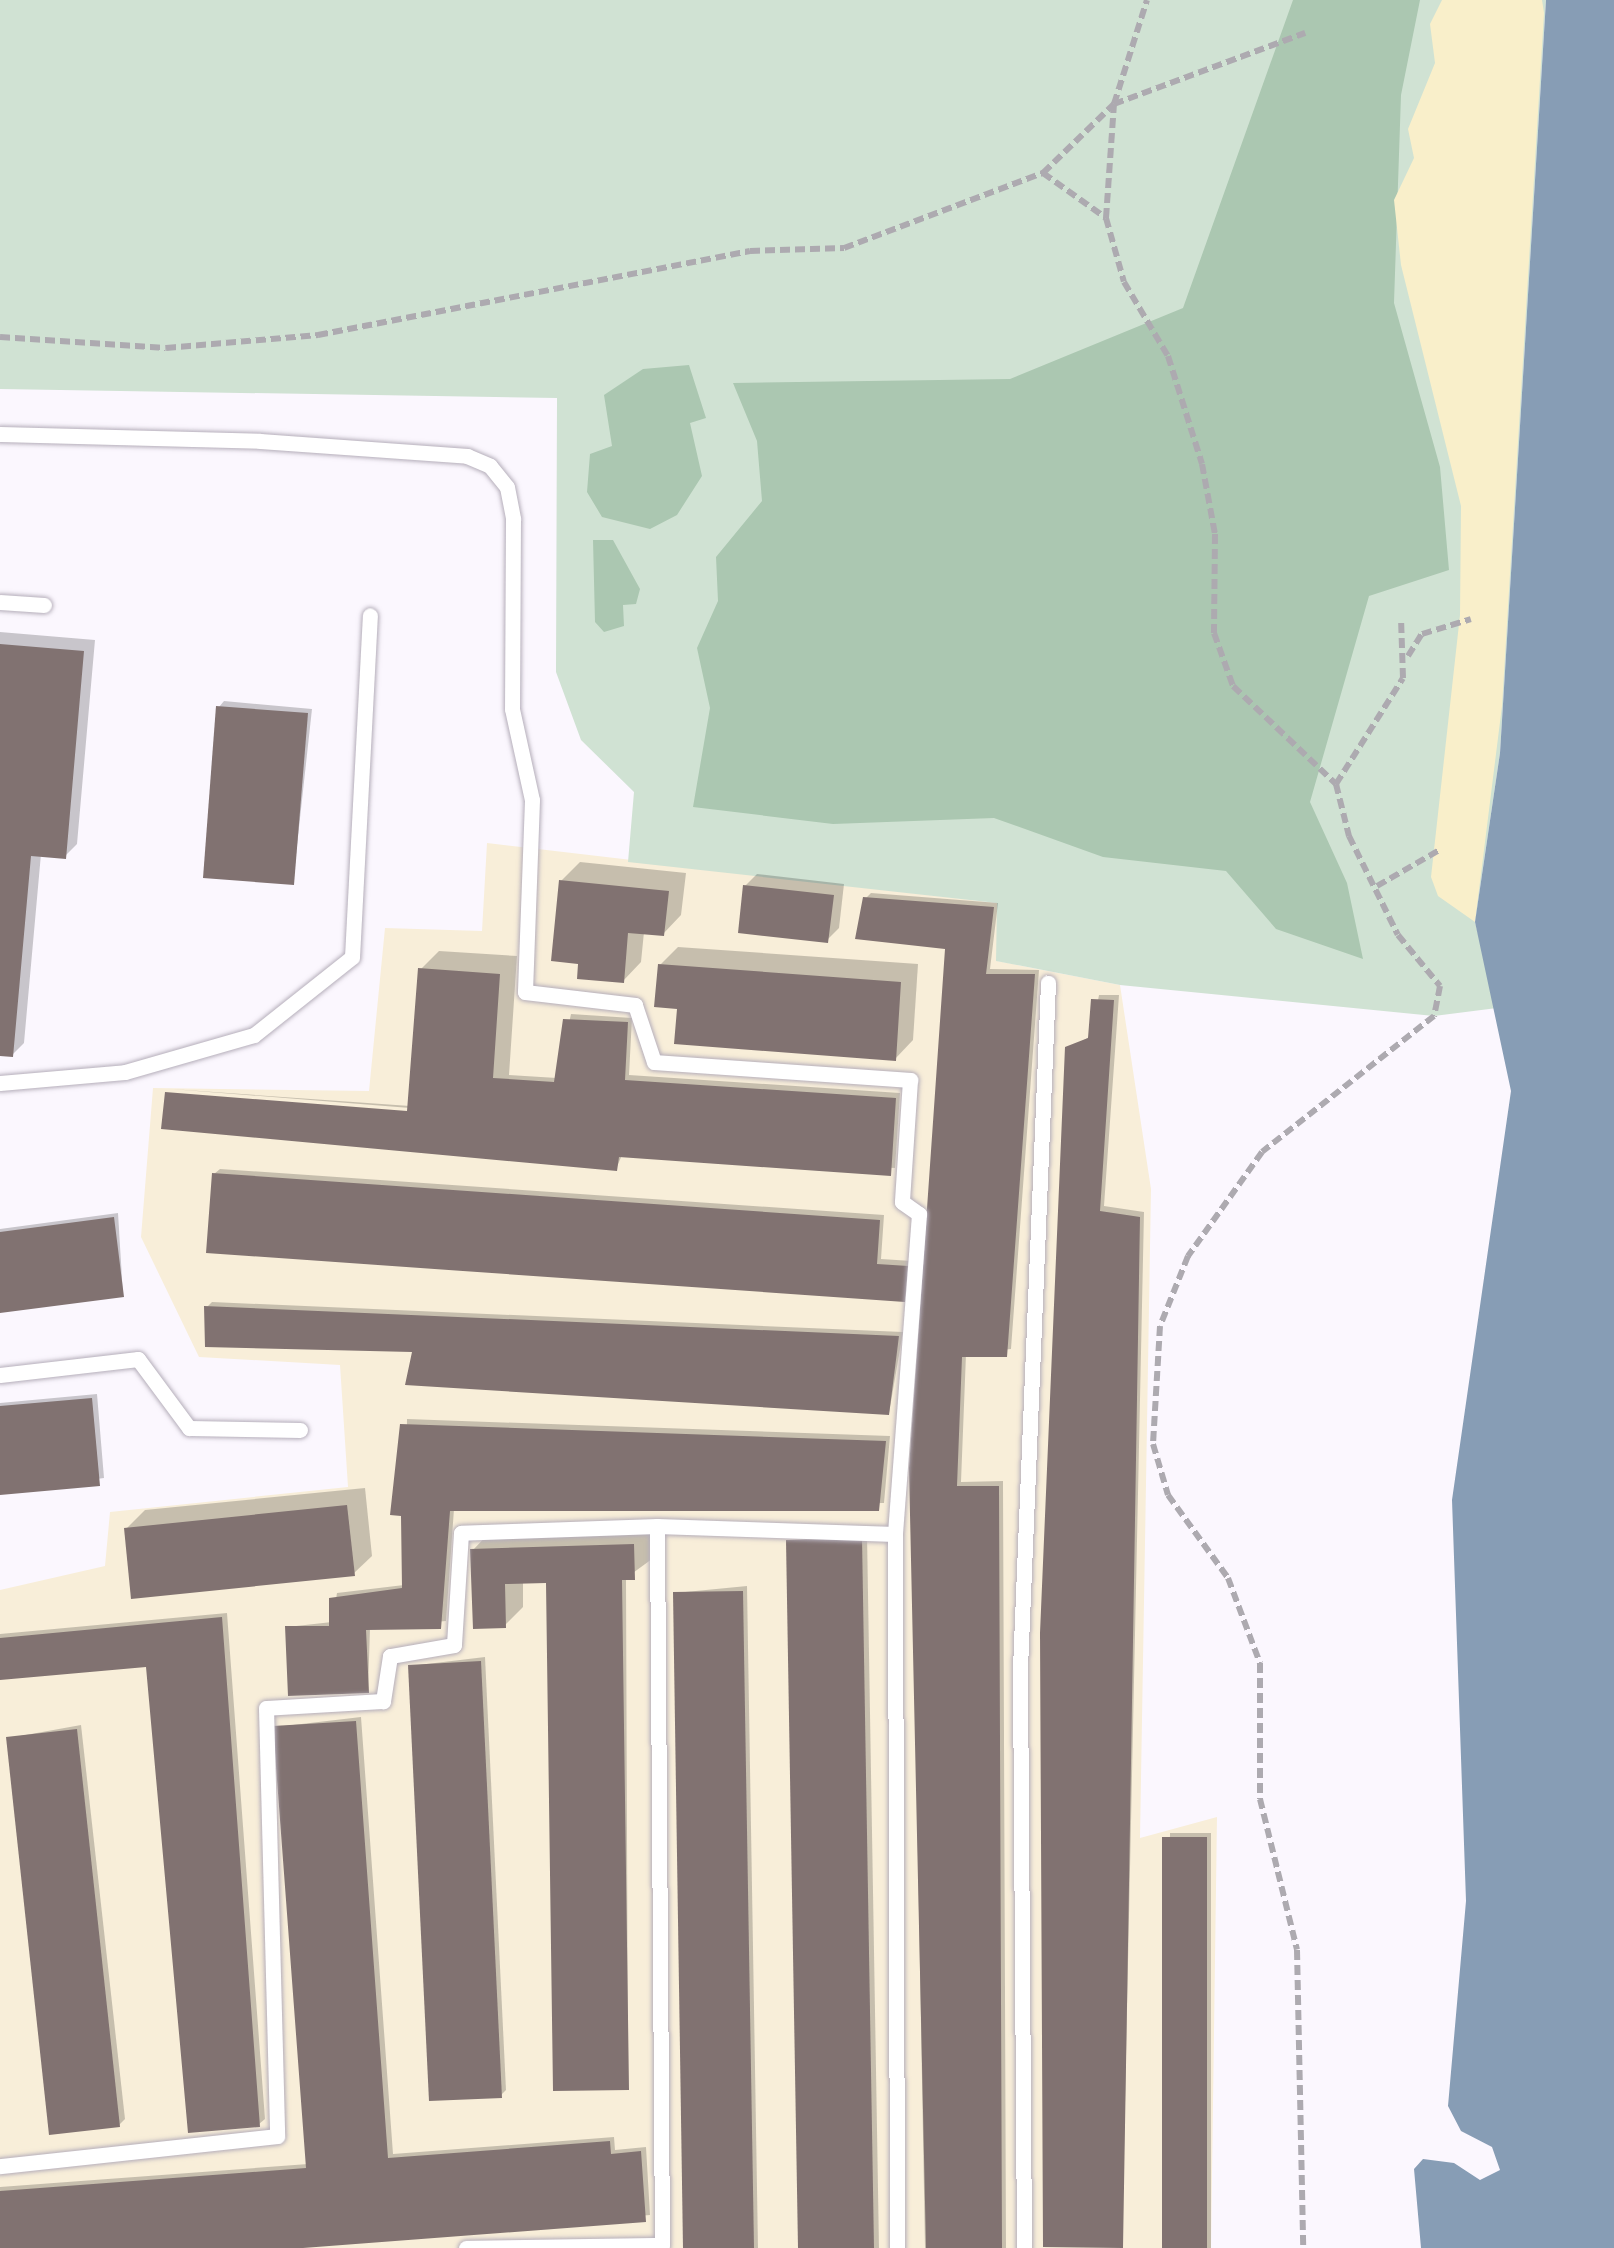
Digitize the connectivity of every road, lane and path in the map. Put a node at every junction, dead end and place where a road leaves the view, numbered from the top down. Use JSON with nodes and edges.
{"nodes":[{"id":1,"x":1148,"y":0,"type":"edge"},
{"id":2,"x":1305,"y":33,"type":"dead end"},
{"id":3,"x":1114,"y":104,"type":"junction"},
{"id":4,"x":1043,"y":173,"type":"junction"},
{"id":5,"x":1106,"y":218,"type":"junction"},
{"id":6,"x":0,"y":337,"type":"edge"},
{"id":7,"x":0,"y":434,"type":"edge"},
{"id":8,"x":0,"y":602,"type":"edge"},
{"id":9,"x":44,"y":604,"type":"dead end"},
{"id":10,"x":370,"y":615,"type":"dead end"},
{"id":11,"x":1401,"y":618,"type":"dead end"},
{"id":12,"x":1471,"y":619,"type":"dead end"},
{"id":13,"x":1408,"y":657,"type":"junction"},
{"id":14,"x":1336,"y":784,"type":"junction"},
{"id":15,"x":1440,"y":849,"type":"dead end"},
{"id":16,"x":1377,"y":886,"type":"junction"},
{"id":17,"x":1048,"y":983,"type":"dead end"},
{"id":18,"x":0,"y":1084,"type":"edge"},
{"id":19,"x":0,"y":1375,"type":"edge"},
{"id":20,"x":300,"y":1430,"type":"dead end"},
{"id":21,"x":657,"y":1526,"type":"junction"},
{"id":22,"x":895,"y":1534,"type":"junction"},
{"id":23,"x":0,"y":2166,"type":"edge"},
{"id":24,"x":662,"y":2247,"type":"edge"},
{"id":25,"x":466,"y":2248,"type":"edge"},
{"id":26,"x":897,"y":2248,"type":"edge"},
{"id":27,"x":1024,"y":2248,"type":"edge"},
{"id":28,"x":1303,"y":2248,"type":"edge"}],
"edges":[{"from":1,"to":3,"type":"path"},
{"from":2,"to":3,"type":"path"},
{"from":3,"to":4,"type":"path"},
{"from":3,"to":5,"type":"path"},
{"from":4,"to":5,"type":"path"},
{"from":4,"to":6,"type":"path"},
{"from":5,"to":14,"type":"path"},
{"from":7,"to":22,"type":"lane"},
{"from":8,"to":9,"type":"lane"},
{"from":10,"to":18,"type":"lane"},
{"from":11,"to":13,"type":"path"},
{"from":12,"to":13,"type":"path"},
{"from":13,"to":14,"type":"path"},
{"from":14,"to":16,"type":"path"},
{"from":15,"to":16,"type":"path"},
{"from":16,"to":28,"type":"path"},
{"from":17,"to":27,"type":"lane"},
{"from":19,"to":20,"type":"lane"},
{"from":21,"to":22,"type":"lane"},
{"from":21,"to":23,"type":"lane"},
{"from":21,"to":24,"type":"lane"},
{"from":22,"to":26,"type":"lane"},
{"from":24,"to":25,"type":"lane"}]}
